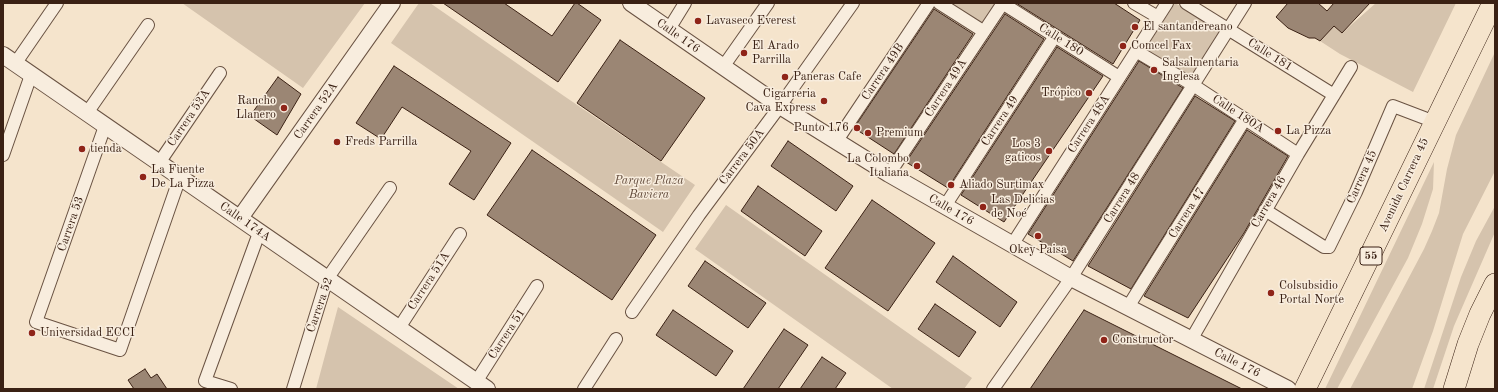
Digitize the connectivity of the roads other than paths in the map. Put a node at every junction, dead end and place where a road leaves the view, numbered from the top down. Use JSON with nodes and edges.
{"nodes":[{"id":1,"x":57,"y":3,"type":"edge"},
{"id":2,"x":392,"y":3,"type":"edge"},
{"id":3,"x":631,"y":3,"type":"edge"},
{"id":4,"x":685,"y":3,"type":"edge"},
{"id":5,"x":768,"y":3,"type":"edge"},
{"id":6,"x":853,"y":3,"type":"edge"},
{"id":7,"x":929,"y":3,"type":"edge"},
{"id":8,"x":939,"y":3,"type":"edge"},
{"id":9,"x":1002,"y":3,"type":"edge"},
{"id":10,"x":1134,"y":3,"type":"edge"},
{"id":11,"x":1167,"y":3,"type":"edge"},
{"id":12,"x":1186,"y":3,"type":"edge"},
{"id":13,"x":1245,"y":3,"type":"edge"},
{"id":14,"x":1493,"y":3,"type":"edge"},
{"id":15,"x":1158,"y":18,"type":"junction"},
{"id":16,"x":148,"y":25,"type":"dead end"},
{"id":17,"x":669,"y":29,"type":"junction"},
{"id":18,"x":1228,"y":29,"type":"junction"},
{"id":19,"x":983,"y":31,"type":"junction"},
{"id":20,"x":1055,"y":36,"type":"junction"},
{"id":21,"x":1136,"y":51,"type":"junction"},
{"id":22,"x":9,"y":59,"type":"edge"},
{"id":23,"x":723,"y":66,"type":"junction"},
{"id":24,"x":1351,"y":67,"type":"dead end"},
{"id":25,"x":220,"y":72,"type":"dead end"},
{"id":26,"x":31,"y":75,"type":"junction"},
{"id":27,"x":1119,"y":77,"type":"junction"},
{"id":28,"x":1193,"y":85,"type":"junction"},
{"id":29,"x":1334,"y":95,"type":"junction"},
{"id":30,"x":780,"y":106,"type":"junction"},
{"id":31,"x":87,"y":113,"type":"junction"},
{"id":32,"x":1245,"y":119,"type":"junction"},
{"id":33,"x":1435,"y":122,"type":"junction"},
{"id":34,"x":106,"y":126,"type":"junction"},
{"id":35,"x":836,"y":142,"type":"junction"},
{"id":36,"x":1298,"y":154,"type":"junction"},
{"id":37,"x":3,"y":155,"type":"edge"},
{"id":38,"x":159,"y":163,"type":"junction"},
{"id":39,"x":889,"y":174,"type":"junction"},
{"id":40,"x":180,"y":177,"type":"junction"},
{"id":41,"x":390,"y":188,"type":"dead end"},
{"id":42,"x":945,"y":206,"type":"junction"},
{"id":43,"x":1265,"y":210,"type":"junction"},
{"id":44,"x":240,"y":218,"type":"junction"},
{"id":45,"x":260,"y":233,"type":"junction"},
{"id":46,"x":460,"y":234,"type":"dead end"},
{"id":47,"x":1012,"y":245,"type":"junction"},
{"id":48,"x":1071,"y":278,"type":"junction"},
{"id":49,"x":327,"y":279,"type":"junction"},
{"id":50,"x":1495,"y":284,"type":"edge"},
{"id":51,"x":537,"y":286,"type":"dead end"},
{"id":52,"x":1128,"y":307,"type":"junction"},
{"id":53,"x":632,"y":312,"type":"dead end"},
{"id":54,"x":399,"y":328,"type":"junction"},
{"id":55,"x":616,"y":339,"type":"dead end"},
{"id":56,"x":1191,"y":340,"type":"junction"},
{"id":57,"x":481,"y":385,"type":"edge"},
{"id":58,"x":231,"y":389,"type":"edge"},
{"id":59,"x":293,"y":389,"type":"edge"},
{"id":60,"x":584,"y":389,"type":"edge"},
{"id":61,"x":993,"y":389,"type":"edge"},
{"id":62,"x":1288,"y":389,"type":"edge"},
{"id":63,"x":1305,"y":389,"type":"edge"},
{"id":64,"x":1454,"y":389,"type":"edge"}],
"edges":[{"from":1,"to":22,"type":"street"},
{"from":2,"to":44,"type":"street","name":"Carrera 52A"},
{"from":3,"to":17,"type":"street","name":"Calle 176"},
{"from":4,"to":17,"type":"street"},
{"from":5,"to":23,"type":"street"},
{"from":6,"to":30,"type":"street","name":"Carrera 50A"},
{"from":7,"to":35,"type":"street","name":"Carrera 49B"},
{"from":8,"to":19,"type":"street"},
{"from":9,"to":19,"type":"street","name":"Carrera 49A"},
{"from":9,"to":20,"type":"street","name":"Calle 180"},
{"from":10,"to":15,"type":"street"},
{"from":11,"to":15,"type":"street","name":"Carrera 48A"},
{"from":12,"to":18,"type":"street","name":"Calle 181"},
{"from":13,"to":18,"type":"street","name":"Carrera 48"},
{"from":14,"to":33,"type":"highway","name":"Avenida Carrera 45","number":"55"},
{"from":15,"to":21,"type":"street","name":"Carrera 48A"},
{"from":16,"to":31,"type":"street"},
{"from":17,"to":23,"type":"street","name":"Calle 176"},
{"from":18,"to":28,"type":"street","name":"Carrera 48"},
{"from":18,"to":29,"type":"street","name":"Calle 181"},
{"from":19,"to":39,"type":"street","name":"Carrera 49A"},
{"from":20,"to":27,"type":"street","name":"Calle 180"},
{"from":20,"to":42,"type":"street","name":"Carrera 49"},
{"from":21,"to":27,"type":"street","name":"Carrera 48A"},
{"from":21,"to":28,"type":"street","name":"Calle 180A"},
{"from":22,"to":26,"type":"street","name":"Calle 174A"},
{"from":23,"to":30,"type":"street","name":"Calle 176"},
{"from":24,"to":29,"type":"street","name":"Carrera 46"},
{"from":25,"to":38,"type":"street","name":"Carrera 53A"},
{"from":26,"to":31,"type":"street","name":"Calle 174A"},
{"from":26,"to":37,"type":"street"},
{"from":27,"to":47,"type":"street","name":"Carrera 48A"},
{"from":28,"to":32,"type":"street","name":"Calle 180A"},
{"from":28,"to":48,"type":"street","name":"Carrera 48"},
{"from":29,"to":36,"type":"street","name":"Carrera 46"},
{"from":30,"to":35,"type":"street","name":"Calle 176"},
{"from":30,"to":53,"type":"street","name":"Carrera 50A"},
{"from":31,"to":34,"type":"street","name":"Calle 174A"},
{"from":32,"to":36,"type":"street","name":"Calle 180A"},
{"from":32,"to":52,"type":"street","name":"Carrera 47"},
{"from":33,"to":43,"type":"street","name":"Carrera 45"},
{"from":33,"to":63,"type":"highway","name":"Avenida Carrera 45","number":"55"},
{"from":34,"to":38,"type":"street","name":"Calle 174A"},
{"from":34,"to":40,"type":"street","name":"Carrera 53"},
{"from":35,"to":39,"type":"street","name":"Calle 176"},
{"from":36,"to":43,"type":"street","name":"Carrera 46"},
{"from":38,"to":40,"type":"street","name":"Calle 174A"},
{"from":39,"to":42,"type":"street","name":"Calle 176"},
{"from":40,"to":44,"type":"street","name":"Calle 174A"},
{"from":41,"to":49,"type":"street","name":"Carrera 52"},
{"from":42,"to":47,"type":"street","name":"Calle 176"},
{"from":43,"to":56,"type":"street","name":"Carrera 46"},
{"from":44,"to":45,"type":"street","name":"Calle 174A"},
{"from":45,"to":49,"type":"street","name":"Calle 174A"},
{"from":45,"to":58,"type":"street"},
{"from":46,"to":54,"type":"street","name":"Carrera 51A"},
{"from":47,"to":48,"type":"street","name":"Calle 176"},
{"from":48,"to":52,"type":"street","name":"Calle 176"},
{"from":48,"to":61,"type":"street","name":"Carrera 48"},
{"from":49,"to":54,"type":"street","name":"Calle 174A"},
{"from":49,"to":59,"type":"street","name":"Carrera 52"},
{"from":50,"to":64,"type":"highway"},
{"from":51,"to":57,"type":"street","name":"Carrera 51"},
{"from":52,"to":56,"type":"street","name":"Calle 176"},
{"from":54,"to":57,"type":"street","name":"Calle 174A"},
{"from":55,"to":60,"type":"street"},
{"from":56,"to":62,"type":"street","name":"Calle 176"}]}
